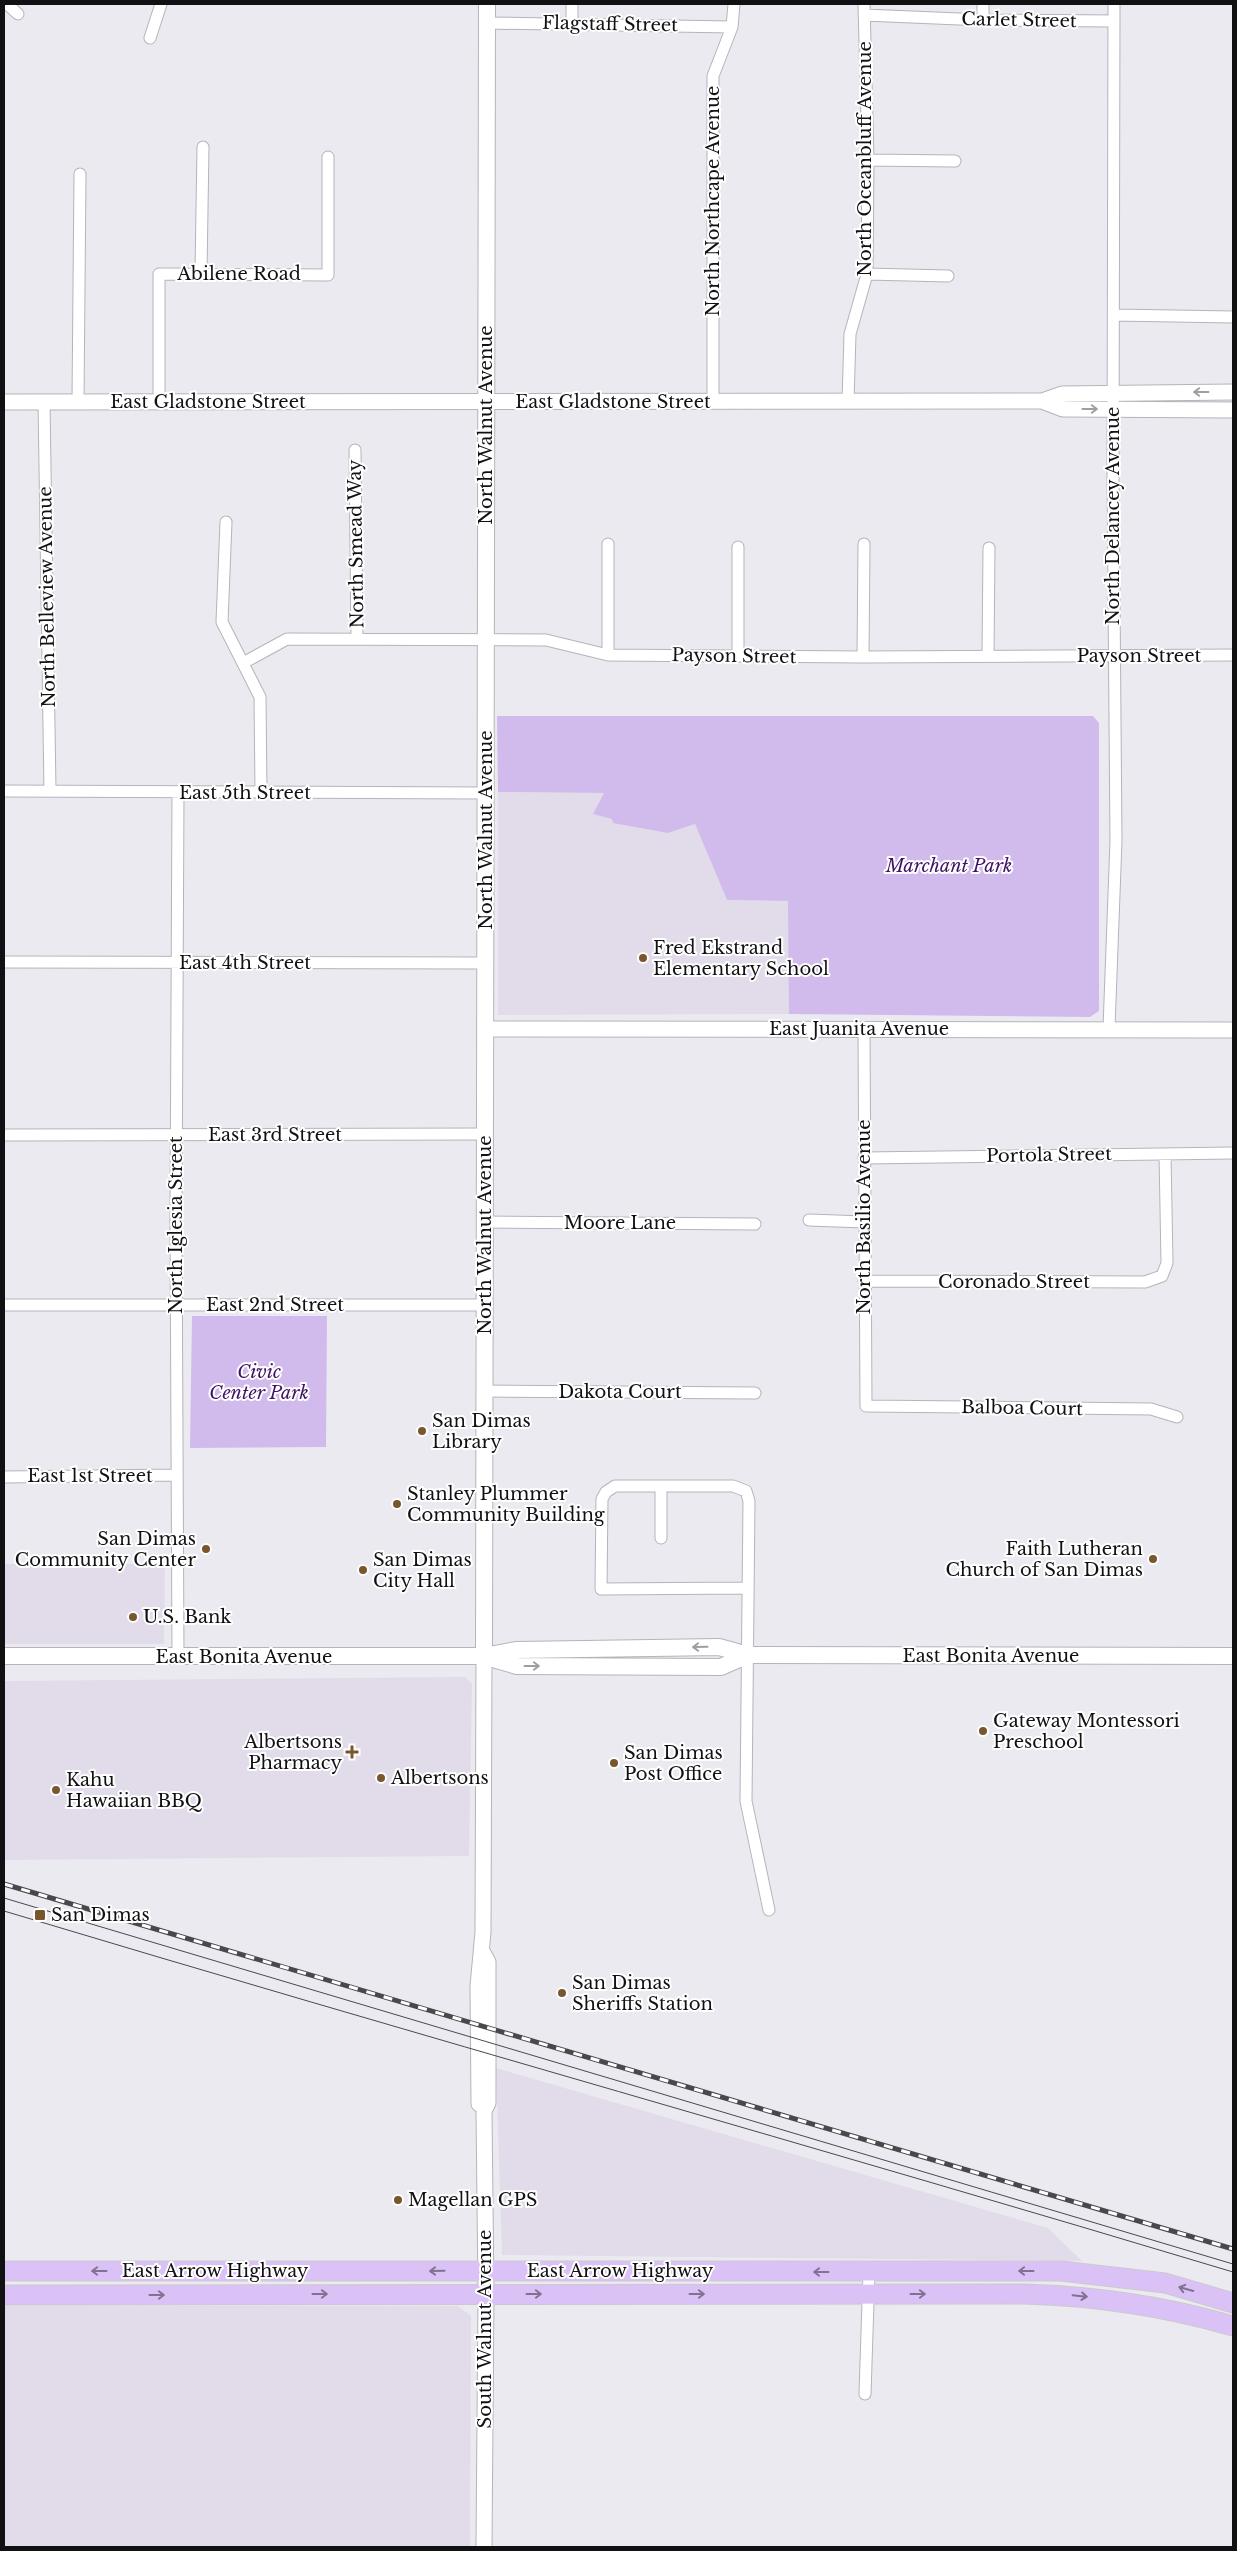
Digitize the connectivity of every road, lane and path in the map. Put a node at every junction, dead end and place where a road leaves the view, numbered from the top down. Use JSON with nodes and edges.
{"nodes":[{"id":1,"x":7,"y":4,"type":"edge"},
{"id":2,"x":161,"y":4,"type":"edge"},
{"id":3,"x":487,"y":4,"type":"edge"},
{"id":4,"x":572,"y":4,"type":"edge"},
{"id":5,"x":734,"y":4,"type":"edge"},
{"id":6,"x":983,"y":4,"type":"edge"},
{"id":7,"x":1114,"y":4,"type":"edge"},
{"id":8,"x":864,"y":10,"type":"edge"},
{"id":9,"x":18,"y":14,"type":"dead end"},
{"id":10,"x":983,"y":20,"type":"junction"},
{"id":11,"x":1114,"y":21,"type":"junction"},
{"id":12,"x":487,"y":23,"type":"junction"},
{"id":13,"x":572,"y":23,"type":"junction"},
{"id":14,"x":732,"y":26,"type":"junction"},
{"id":15,"x":150,"y":38,"type":"dead end"},
{"id":16,"x":203,"y":147,"type":"dead end"},
{"id":17,"x":328,"y":157,"type":"dead end"},
{"id":18,"x":868,"y":160,"type":"junction"},
{"id":19,"x":955,"y":161,"type":"dead end"},
{"id":20,"x":80,"y":174,"type":"dead end"},
{"id":21,"x":201,"y":272,"type":"junction"},
{"id":22,"x":867,"y":274,"type":"junction"},
{"id":23,"x":948,"y":276,"type":"dead end"},
{"id":24,"x":1114,"y":315,"type":"junction"},
{"id":25,"x":1233,"y":316,"type":"edge"},
{"id":26,"x":1233,"y":392,"type":"edge"},
{"id":27,"x":1113,"y":393,"type":"junction"},
{"id":28,"x":1042,"y":401,"type":"junction"},
{"id":29,"x":4,"y":402,"type":"edge"},
{"id":30,"x":44,"y":402,"type":"junction"},
{"id":31,"x":78,"y":402,"type":"junction"},
{"id":32,"x":159,"y":402,"type":"junction"},
{"id":33,"x":485,"y":402,"type":"junction"},
{"id":34,"x":713,"y":402,"type":"junction"},
{"id":35,"x":848,"y":402,"type":"junction"},
{"id":36,"x":1113,"y":409,"type":"junction"},
{"id":37,"x":1233,"y":410,"type":"edge"},
{"id":38,"x":355,"y":450,"type":"dead end"},
{"id":39,"x":226,"y":522,"type":"dead end"},
{"id":40,"x":608,"y":544,"type":"dead end"},
{"id":41,"x":864,"y":544,"type":"dead end"},
{"id":42,"x":738,"y":547,"type":"dead end"},
{"id":43,"x":989,"y":548,"type":"dead end"},
{"id":44,"x":486,"y":638,"type":"junction"},
{"id":45,"x":357,"y":639,"type":"junction"},
{"id":46,"x":608,"y":655,"type":"junction"},
{"id":47,"x":1233,"y":655,"type":"edge"},
{"id":48,"x":738,"y":656,"type":"junction"},
{"id":49,"x":988,"y":656,"type":"junction"},
{"id":50,"x":1114,"y":656,"type":"junction"},
{"id":51,"x":863,"y":657,"type":"junction"},
{"id":52,"x":243,"y":662,"type":"junction"},
{"id":53,"x":4,"y":791,"type":"edge"},
{"id":54,"x":50,"y":791,"type":"junction"},
{"id":55,"x":178,"y":792,"type":"junction"},
{"id":56,"x":261,"y":793,"type":"junction"},
{"id":57,"x":486,"y":793,"type":"junction"},
{"id":58,"x":4,"y":962,"type":"edge"},
{"id":59,"x":176,"y":963,"type":"junction"},
{"id":60,"x":486,"y":963,"type":"junction"},
{"id":61,"x":864,"y":1028,"type":"junction"},
{"id":62,"x":1110,"y":1028,"type":"junction"},
{"id":63,"x":485,"y":1029,"type":"junction"},
{"id":64,"x":1233,"y":1030,"type":"edge"},
{"id":65,"x":485,"y":1134,"type":"junction"},
{"id":66,"x":4,"y":1135,"type":"edge"},
{"id":67,"x":176,"y":1135,"type":"junction"},
{"id":68,"x":1233,"y":1153,"type":"edge"},
{"id":69,"x":1165,"y":1154,"type":"junction"},
{"id":70,"x":864,"y":1158,"type":"junction"},
{"id":71,"x":809,"y":1220,"type":"dead end"},
{"id":72,"x":486,"y":1222,"type":"junction"},
{"id":73,"x":864,"y":1222,"type":"junction"},
{"id":74,"x":755,"y":1224,"type":"dead end"},
{"id":75,"x":864,"y":1281,"type":"junction"},
{"id":76,"x":4,"y":1305,"type":"edge"},
{"id":77,"x":176,"y":1305,"type":"junction"},
{"id":78,"x":486,"y":1305,"type":"junction"},
{"id":79,"x":486,"y":1391,"type":"junction"},
{"id":80,"x":755,"y":1392,"type":"dead end"},
{"id":81,"x":866,"y":1406,"type":"joint"},
{"id":82,"x":1177,"y":1417,"type":"dead end"},
{"id":83,"x":177,"y":1475,"type":"junction"},
{"id":84,"x":4,"y":1477,"type":"edge"},
{"id":85,"x":661,"y":1486,"type":"junction"},
{"id":86,"x":661,"y":1538,"type":"dead end"},
{"id":87,"x":747,"y":1588,"type":"junction"},
{"id":88,"x":748,"y":1655,"type":"junction"},
{"id":89,"x":4,"y":1656,"type":"edge"},
{"id":90,"x":484,"y":1656,"type":"junction"},
{"id":91,"x":1233,"y":1656,"type":"edge"},
{"id":92,"x":178,"y":1657,"type":"junction"},
{"id":93,"x":769,"y":1910,"type":"dead end"},
{"id":94,"x":485,"y":2270,"type":"junction"},
{"id":95,"x":4,"y":2271,"type":"edge"},
{"id":96,"x":869,"y":2272,"type":"junction"},
{"id":97,"x":486,"y":2294,"type":"junction"},
{"id":98,"x":869,"y":2294,"type":"junction"},
{"id":99,"x":4,"y":2295,"type":"edge"},
{"id":100,"x":1233,"y":2303,"type":"edge"},
{"id":101,"x":1233,"y":2326,"type":"edge"},
{"id":102,"x":864,"y":2394,"type":"dead end"},
{"id":103,"x":484,"y":2547,"type":"edge"}],
"edges":[{"from":1,"to":9,"type":"street"},
{"from":2,"to":15,"type":"street"},
{"from":3,"to":12,"type":"main road","name":"North Walnut Avenue"},
{"from":4,"to":13,"type":"street"},
{"from":5,"to":14,"type":"street","name":"North Northcape Avenue"},
{"from":6,"to":10,"type":"street"},
{"from":7,"to":11,"type":"street","name":"North Delancey Avenue"},
{"from":8,"to":10,"type":"street","name":"Carlet Street"},
{"from":8,"to":18,"type":"street","name":"North Oceanbluff Avenue"},
{"from":10,"to":11,"type":"street","name":"Carlet Street"},
{"from":11,"to":24,"type":"street","name":"North Delancey Avenue"},
{"from":12,"to":13,"type":"street","name":"Flagstaff Street"},
{"from":12,"to":33,"type":"main road","name":"North Walnut Avenue"},
{"from":13,"to":14,"type":"street","name":"Flagstaff Street"},
{"from":14,"to":34,"type":"street","name":"North Northcape Avenue"},
{"from":16,"to":21,"type":"street"},
{"from":17,"to":21,"type":"street","name":"Abilene Road"},
{"from":18,"to":19,"type":"street"},
{"from":18,"to":22,"type":"street","name":"North Oceanbluff Avenue"},
{"from":20,"to":31,"type":"street"},
{"from":21,"to":32,"type":"street","name":"Abilene Road"},
{"from":22,"to":23,"type":"street"},
{"from":22,"to":35,"type":"street","name":"North Oceanbluff Avenue"},
{"from":24,"to":25,"type":"street"},
{"from":24,"to":27,"type":"street","name":"North Delancey Avenue"},
{"from":26,"to":27,"type":"street","name":"East Gladstone Street","one_way":true},
{"from":27,"to":28,"type":"street","name":"East Gladstone Street"},
{"from":27,"to":36,"type":"street","name":"North Delancey Avenue"},
{"from":28,"to":35,"type":"street","name":"East Gladstone Street"},
{"from":28,"to":36,"type":"street","name":"East Gladstone Street","one_way":true},
{"from":29,"to":30,"type":"street","name":"East Gladstone Street"},
{"from":30,"to":31,"type":"street","name":"East Gladstone Street"},
{"from":30,"to":54,"type":"street","name":"North Belleview Avenue"},
{"from":31,"to":32,"type":"street","name":"East Gladstone Street"},
{"from":32,"to":33,"type":"street","name":"East Gladstone Street"},
{"from":33,"to":34,"type":"street","name":"East Gladstone Street"},
{"from":33,"to":44,"type":"main road","name":"North Walnut Avenue"},
{"from":34,"to":35,"type":"street","name":"East Gladstone Street"},
{"from":36,"to":37,"type":"street","name":"East Gladstone Street"},
{"from":36,"to":50,"type":"street","name":"North Delancey Avenue"},
{"from":38,"to":45,"type":"street","name":"North Smead Way"},
{"from":39,"to":52,"type":"street"},
{"from":40,"to":46,"type":"street"},
{"from":41,"to":51,"type":"street"},
{"from":42,"to":48,"type":"street"},
{"from":43,"to":49,"type":"street"},
{"from":44,"to":45,"type":"street","name":"Payson Street"},
{"from":44,"to":46,"type":"street","name":"Payson Street"},
{"from":44,"to":57,"type":"main road","name":"North Walnut Avenue"},
{"from":45,"to":52,"type":"street","name":"Payson Street"},
{"from":46,"to":48,"type":"street","name":"Payson Street"},
{"from":47,"to":50,"type":"street","name":"Payson Street"},
{"from":48,"to":51,"type":"street","name":"Payson Street"},
{"from":49,"to":50,"type":"street","name":"Payson Street"},
{"from":49,"to":51,"type":"street","name":"Payson Street"},
{"from":50,"to":62,"type":"street","name":"North Delancey Avenue"},
{"from":52,"to":56,"type":"street"},
{"from":53,"to":54,"type":"street","name":"East 5th Street"},
{"from":54,"to":55,"type":"street","name":"East 5th Street"},
{"from":55,"to":56,"type":"street","name":"East 5th Street"},
{"from":55,"to":59,"type":"street","name":"North Iglesia Street"},
{"from":56,"to":57,"type":"street","name":"East 5th Street"},
{"from":57,"to":60,"type":"main road","name":"North Walnut Avenue"},
{"from":58,"to":59,"type":"street","name":"East 4th Street"},
{"from":59,"to":60,"type":"street","name":"East 4th Street"},
{"from":59,"to":67,"type":"street","name":"North Iglesia Street"},
{"from":60,"to":63,"type":"main road","name":"North Walnut Avenue"},
{"from":61,"to":62,"type":"street","name":"East Juanita Avenue"},
{"from":61,"to":63,"type":"street","name":"East Juanita Avenue"},
{"from":61,"to":70,"type":"street","name":"North Basilio Avenue"},
{"from":62,"to":64,"type":"street","name":"East Juanita Avenue"},
{"from":63,"to":65,"type":"main road","name":"North Walnut Avenue"},
{"from":65,"to":67,"type":"street","name":"East 3rd Street"},
{"from":65,"to":72,"type":"main road","name":"North Walnut Avenue"},
{"from":66,"to":67,"type":"street","name":"East 3rd Street"},
{"from":67,"to":77,"type":"street","name":"North Iglesia Street"},
{"from":68,"to":69,"type":"street","name":"Portola Street"},
{"from":69,"to":70,"type":"street","name":"Portola Street"},
{"from":69,"to":75,"type":"street","name":"Coronado Street"},
{"from":70,"to":73,"type":"street","name":"North Basilio Avenue"},
{"from":71,"to":73,"type":"street"},
{"from":72,"to":74,"type":"street","name":"Moore Lane"},
{"from":72,"to":78,"type":"main road","name":"North Walnut Avenue"},
{"from":73,"to":75,"type":"street","name":"North Basilio Avenue"},
{"from":75,"to":81,"type":"street","name":"North Basilio Avenue"},
{"from":76,"to":77,"type":"street","name":"East 2nd Street"},
{"from":77,"to":78,"type":"street","name":"East 2nd Street"},
{"from":77,"to":83,"type":"street","name":"North Iglesia Street"},
{"from":78,"to":79,"type":"main road","name":"North Walnut Avenue"},
{"from":79,"to":80,"type":"street","name":"Dakota Court"},
{"from":79,"to":90,"type":"main road","name":"North Walnut Avenue"},
{"from":81,"to":82,"type":"street","name":"Balboa Court"},
{"from":83,"to":84,"type":"street","name":"East 1st Street"},
{"from":83,"to":92,"type":"street","name":"North Iglesia Street"},
{"from":85,"to":86,"type":"street"},
{"from":85,"to":87,"type":"street"},
{"from":85,"to":87,"type":"street"},
{"from":87,"to":88,"type":"street"},
{"from":88,"to":90,"type":"main road","name":"East Bonita Avenue"},
{"from":88,"to":91,"type":"main road","name":"East Bonita Avenue"},
{"from":88,"to":93,"type":"street"},
{"from":89,"to":92,"type":"main road","name":"East Bonita Avenue"},
{"from":90,"to":92,"type":"main road","name":"East Bonita Avenue"},
{"from":90,"to":94,"type":"street","name":"South Walnut Avenue"},
{"from":94,"to":95,"type":"main road","name":"East Arrow Highway","one_way":true},
{"from":96,"to":94,"type":"main road","name":"East Arrow Highway","one_way":true},
{"from":94,"to":97,"type":"street","name":"South Walnut Avenue"},
{"from":96,"to":98,"type":"street"},
{"from":100,"to":96,"type":"main road","name":"East Arrow Highway","one_way":true},
{"from":97,"to":98,"type":"main road","name":"East Arrow Highway","one_way":true},
{"from":99,"to":97,"type":"main road","name":"East Arrow Highway","one_way":true},
{"from":97,"to":103,"type":"street","name":"South Walnut Avenue"},
{"from":98,"to":101,"type":"main road","name":"East Arrow Highway","one_way":true},
{"from":98,"to":102,"type":"street"}]}
